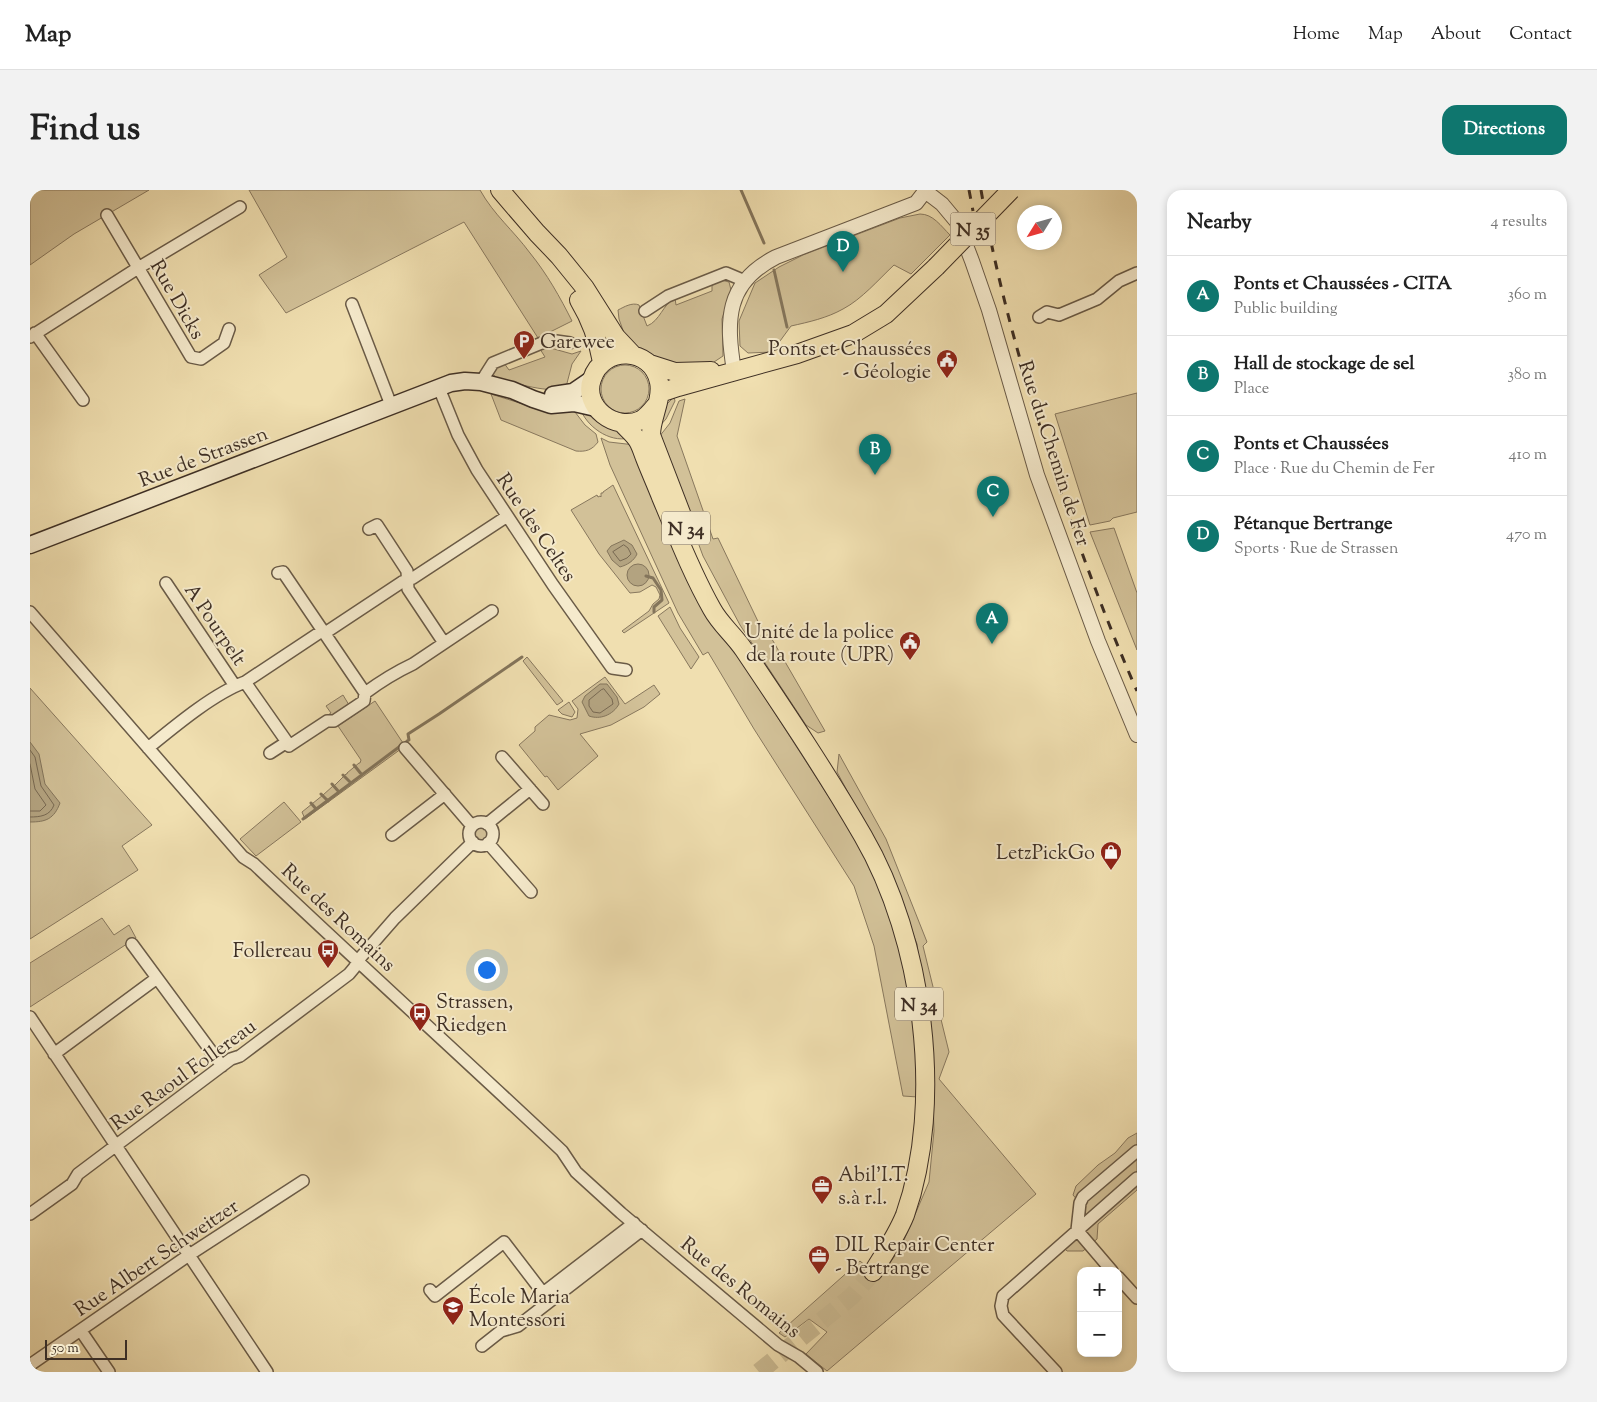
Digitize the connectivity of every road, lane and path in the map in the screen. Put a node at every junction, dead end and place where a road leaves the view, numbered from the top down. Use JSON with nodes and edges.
{"nodes":[{"id":1,"x":500,"y":190,"type":"edge"},
{"id":2,"x":926,"y":190,"type":"edge"},
{"id":3,"x":1010,"y":190,"type":"edge"},
{"id":4,"x":240,"y":207,"type":"dead end"},
{"id":5,"x":107,"y":215,"type":"dead end"},
{"id":6,"x":538,"y":234,"type":"junction"},
{"id":7,"x":138,"y":268,"type":"junction"},
{"id":8,"x":1137,"y":273,"type":"edge"},
{"id":9,"x":745,"y":281,"type":"junction"},
{"id":10,"x":352,"y":304,"type":"dead end"},
{"id":11,"x":645,"y":311,"type":"dead end"},
{"id":12,"x":1040,"y":317,"type":"dead end"},
{"id":13,"x":229,"y":330,"type":"dead end"},
{"id":14,"x":31,"y":336,"type":"edge"},
{"id":15,"x":570,"y":343,"type":"dead end"},
{"id":16,"x":632,"y":354,"type":"junction"},
{"id":17,"x":602,"y":362,"type":"junction"},
{"id":18,"x":650,"y":364,"type":"junction"},
{"id":19,"x":734,"y":371,"type":"junction"},
{"id":20,"x":592,"y":379,"type":"junction"},
{"id":21,"x":481,"y":382,"type":"junction"},
{"id":22,"x":439,"y":388,"type":"junction"},
{"id":23,"x":512,"y":390,"type":"junction"},
{"id":24,"x":658,"y":399,"type":"junction"},
{"id":25,"x":83,"y":400,"type":"dead end"},
{"id":26,"x":391,"y":405,"type":"junction"},
{"id":27,"x":596,"y":408,"type":"junction"},
{"id":28,"x":622,"y":423,"type":"junction"},
{"id":29,"x":506,"y":517,"type":"junction"},
{"id":30,"x":369,"y":529,"type":"dead end"},
{"id":31,"x":30,"y":545,"type":"edge"},
{"id":32,"x":278,"y":573,"type":"dead end"},
{"id":33,"x":408,"y":580,"type":"junction"},
{"id":34,"x":166,"y":583,"type":"dead end"},
{"id":35,"x":492,"y":611,"type":"dead end"},
{"id":36,"x":30,"y":612,"type":"edge"},
{"id":37,"x":324,"y":632,"type":"junction"},
{"id":38,"x":444,"y":643,"type":"junction"},
{"id":39,"x":742,"y":647,"type":"junction"},
{"id":40,"x":626,"y":670,"type":"dead end"},
{"id":41,"x":240,"y":684,"type":"junction"},
{"id":42,"x":365,"y":693,"type":"junction"},
{"id":43,"x":1137,"y":735,"type":"edge"},
{"id":44,"x":286,"y":742,"type":"junction"},
{"id":45,"x":148,"y":748,"type":"junction"},
{"id":46,"x":405,"y":748,"type":"dead end"},
{"id":47,"x":270,"y":753,"type":"dead end"},
{"id":48,"x":502,"y":757,"type":"dead end"},
{"id":49,"x":530,"y":789,"type":"junction"},
{"id":50,"x":445,"y":794,"type":"junction"},
{"id":51,"x":543,"y":804,"type":"dead end"},
{"id":52,"x":487,"y":824,"type":"junction"},
{"id":53,"x":472,"y":826,"type":"junction"},
{"id":54,"x":392,"y":835,"type":"dead end"},
{"id":55,"x":473,"y":842,"type":"junction"},
{"id":56,"x":488,"y":843,"type":"junction"},
{"id":57,"x":531,"y":892,"type":"dead end"},
{"id":58,"x":132,"y":944,"type":"dead end"},
{"id":59,"x":358,"y":963,"type":"junction"},
{"id":60,"x":158,"y":978,"type":"junction"},
{"id":61,"x":30,"y":1017,"type":"edge"},
{"id":62,"x":54,"y":1054,"type":"junction"},
{"id":63,"x":222,"y":1066,"type":"junction"},
{"id":64,"x":116,"y":1146,"type":"junction"},
{"id":65,"x":1137,"y":1151,"type":"edge"},
{"id":66,"x":1137,"y":1178,"type":"edge"},
{"id":67,"x":303,"y":1181,"type":"dead end"},
{"id":68,"x":30,"y":1214,"type":"edge"},
{"id":69,"x":638,"y":1227,"type":"junction"},
{"id":70,"x":1077,"y":1230,"type":"junction"},
{"id":71,"x":189,"y":1255,"type":"junction"},
{"id":72,"x":1109,"y":1267,"type":"edge"},
{"id":73,"x":873,"y":1272,"type":"tunnel mouth"},
{"id":74,"x":1122,"y":1281,"type":"edge"},
{"id":75,"x":430,"y":1290,"type":"dead end"},
{"id":76,"x":1137,"y":1298,"type":"edge"},
{"id":77,"x":81,"y":1331,"type":"junction"},
{"id":78,"x":482,"y":1346,"type":"dead end"},
{"id":79,"x":30,"y":1365,"type":"edge"},
{"id":80,"x":109,"y":1372,"type":"edge"},
{"id":81,"x":267,"y":1372,"type":"edge"},
{"id":82,"x":817,"y":1372,"type":"edge"},
{"id":83,"x":1056,"y":1372,"type":"edge"}],
"edges":[{"from":1,"to":6,"type":"main road"},
{"from":2,"to":9,"type":"street"},
{"from":2,"to":43,"type":"street","name":"Rue du Chemin de Fer"},
{"from":3,"to":19,"type":"main road","number":"N 35","bridge":true},
{"from":4,"to":7,"type":"street"},
{"from":5,"to":7,"type":"street","name":"Rue Dicks"},
{"from":6,"to":16,"type":"main road"},
{"from":6,"to":17,"type":"main road"},
{"from":7,"to":13,"type":"street","name":"Rue Dicks"},
{"from":7,"to":14,"type":"street"},
{"from":8,"to":12,"type":"street"},
{"from":9,"to":11,"type":"street"},
{"from":9,"to":19,"type":"street"},
{"from":10,"to":26,"type":"street"},
{"from":14,"to":25,"type":"street"},
{"from":15,"to":21,"type":"street"},
{"from":16,"to":17,"type":"main road"},
{"from":16,"to":18,"type":"main road"},
{"from":17,"to":20,"type":"main road"},
{"from":18,"to":19,"type":"main road","number":"N 35"},
{"from":18,"to":24,"type":"main road","number":"N 34"},
{"from":19,"to":24,"type":"main road","number":"N 35"},
{"from":20,"to":23,"type":"main road","name":"Rue de Strassen"},
{"from":20,"to":27,"type":"main road"},
{"from":21,"to":22,"type":"main road","name":"Rue de Strassen"},
{"from":21,"to":23,"type":"main road","name":"Rue de Strassen"},
{"from":22,"to":26,"type":"main road","name":"Rue de Strassen"},
{"from":22,"to":29,"type":"street","name":"Rue des Celtes"},
{"from":23,"to":27,"type":"main road","name":"Rue de Strassen"},
{"from":24,"to":28,"type":"main road"},
{"from":24,"to":39,"type":"main road","number":"N 34"},
{"from":26,"to":31,"type":"main road","name":"Rue de Strassen"},
{"from":27,"to":28,"type":"main road","number":"N 34"},
{"from":28,"to":39,"type":"main road","number":"N 34"},
{"from":29,"to":33,"type":"street","name":"A Pourpelt"},
{"from":29,"to":40,"type":"street","name":"Rue des Celtes"},
{"from":30,"to":33,"type":"street"},
{"from":32,"to":37,"type":"street"},
{"from":33,"to":37,"type":"street","name":"A Pourpelt"},
{"from":33,"to":38,"type":"street"},
{"from":34,"to":41,"type":"street","name":"A Pourpelt"},
{"from":35,"to":38,"type":"street"},
{"from":36,"to":45,"type":"street","name":"Rue des Romains"},
{"from":37,"to":41,"type":"street","name":"A Pourpelt"},
{"from":37,"to":42,"type":"street"},
{"from":38,"to":42,"type":"street"},
{"from":39,"to":73,"type":"main road","number":"N 34"},
{"from":41,"to":44,"type":"street","name":"A Pourpelt"},
{"from":41,"to":45,"type":"street","name":"A Pourpelt"},
{"from":42,"to":44,"type":"street"},
{"from":44,"to":47,"type":"street"},
{"from":45,"to":59,"type":"street","name":"Rue des Romains"},
{"from":46,"to":50,"type":"street"},
{"from":48,"to":49,"type":"street"},
{"from":49,"to":51,"type":"street"},
{"from":49,"to":52,"type":"street"},
{"from":50,"to":53,"type":"street"},
{"from":50,"to":54,"type":"street"},
{"from":52,"to":53,"type":"street"},
{"from":52,"to":56,"type":"street"},
{"from":53,"to":55,"type":"street"},
{"from":55,"to":56,"type":"street"},
{"from":55,"to":59,"type":"street","name":"Rue Raoul Follereau"},
{"from":56,"to":57,"type":"street"},
{"from":58,"to":60,"type":"street"},
{"from":59,"to":63,"type":"street","name":"Rue Raoul Follereau"},
{"from":59,"to":69,"type":"street","name":"Rue des Romains"},
{"from":60,"to":62,"type":"street"},
{"from":60,"to":63,"type":"street"},
{"from":61,"to":62,"type":"street"},
{"from":62,"to":64,"type":"street"},
{"from":63,"to":64,"type":"street","name":"Rue Raoul Follereau"},
{"from":64,"to":68,"type":"street","name":"Rue Raoul Follereau"},
{"from":64,"to":71,"type":"street"},
{"from":65,"to":70,"type":"street"},
{"from":66,"to":70,"type":"street"},
{"from":67,"to":71,"type":"street","name":"Rue Albert Schweitzer"},
{"from":69,"to":75,"type":"street"},
{"from":69,"to":78,"type":"street"},
{"from":69,"to":82,"type":"street","name":"Rue des Romains"},
{"from":70,"to":72,"type":"street"},
{"from":70,"to":83,"type":"street"},
{"from":71,"to":77,"type":"street","name":"Rue Albert Schweitzer"},
{"from":71,"to":81,"type":"street"},
{"from":74,"to":76,"type":"street"},
{"from":77,"to":79,"type":"street","name":"Rue Albert Schweitzer"},
{"from":77,"to":80,"type":"street"}]}
